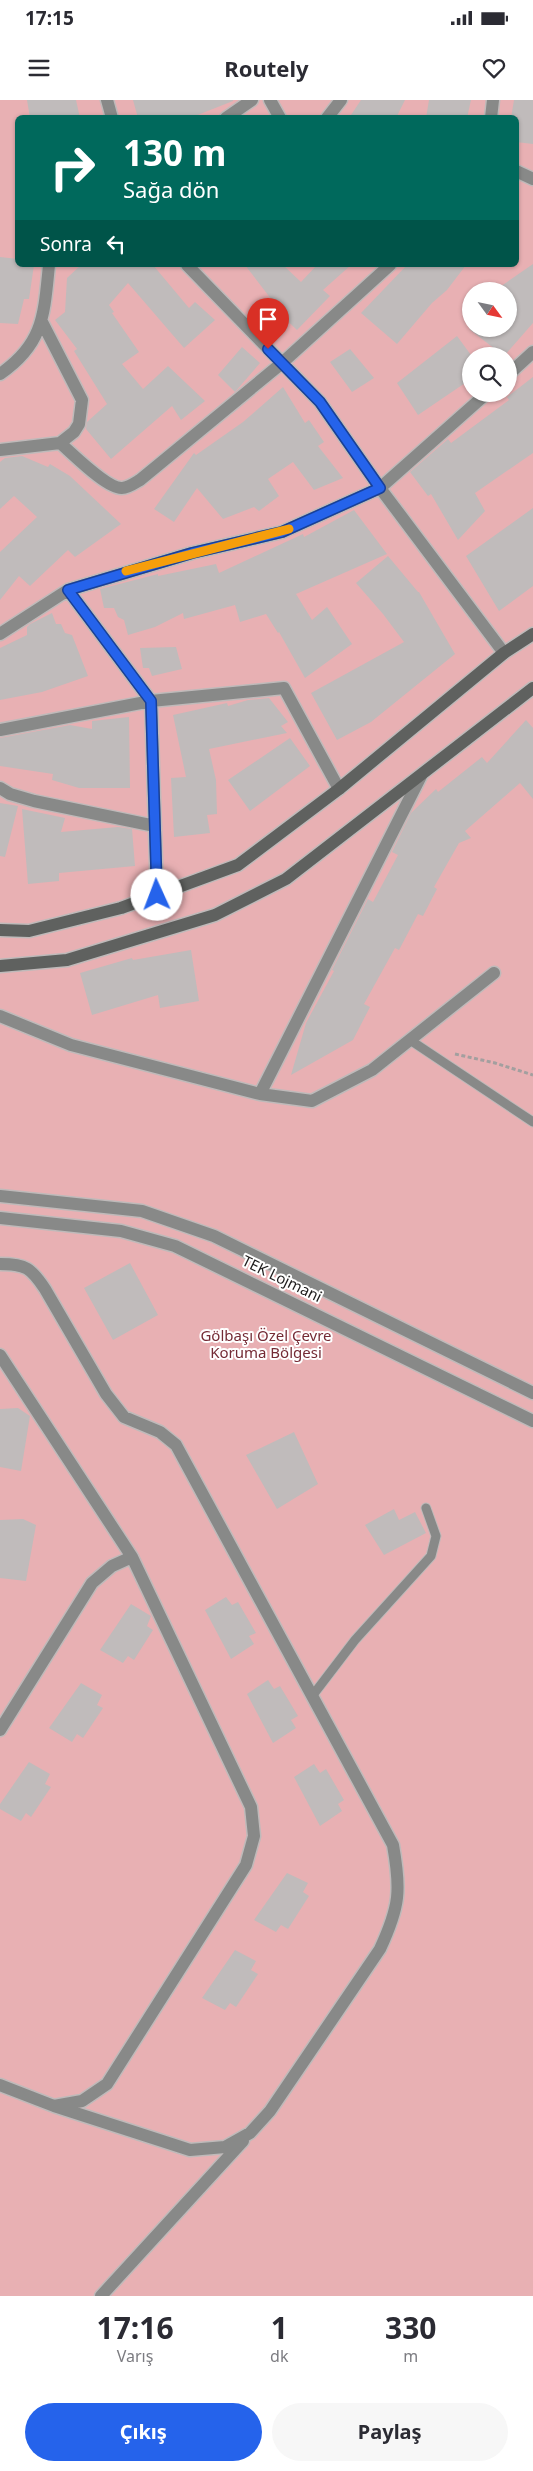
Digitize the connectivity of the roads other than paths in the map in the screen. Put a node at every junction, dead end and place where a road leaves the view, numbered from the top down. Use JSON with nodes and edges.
{"nodes":[{"id":1,"x":107,"y":100,"type":"edge"},
{"id":2,"x":252,"y":100,"type":"edge"},
{"id":3,"x":270,"y":100,"type":"edge"},
{"id":4,"x":341,"y":100,"type":"edge"},
{"id":5,"x":493,"y":100,"type":"edge"},
{"id":6,"x":111,"y":115,"type":"edge"},
{"id":7,"x":230,"y":115,"type":"edge"},
{"id":8,"x":278,"y":115,"type":"edge"},
{"id":9,"x":329,"y":115,"type":"edge"},
{"id":10,"x":491,"y":115,"type":"edge"},
{"id":11,"x":519,"y":172,"type":"edge"},
{"id":12,"x":533,"y":179,"type":"edge"},
{"id":13,"x":49,"y":267,"type":"edge"},
{"id":14,"x":189,"y":267,"type":"edge"},
{"id":15,"x":388,"y":267,"type":"edge"},
{"id":16,"x":42,"y":322,"type":"junction"},
{"id":17,"x":533,"y":352,"type":"edge"},
{"id":18,"x":282,"y":363,"type":"junction"},
{"id":19,"x":517,"y":367,"type":"edge"},
{"id":20,"x":0,"y":374,"type":"edge"},
{"id":21,"x":477,"y":402,"type":"edge"},
{"id":22,"x":60,"y":443,"type":"junction"},
{"id":23,"x":0,"y":450,"type":"edge"},
{"id":24,"x":380,"y":488,"type":"junction"},
{"id":25,"x":68,"y":590,"type":"junction"},
{"id":26,"x":0,"y":634,"type":"edge"},
{"id":27,"x":533,"y":634,"type":"edge"},
{"id":28,"x":504,"y":653,"type":"junction"},
{"id":29,"x":533,"y":688,"type":"edge"},
{"id":30,"x":151,"y":701,"type":"junction"},
{"id":31,"x":0,"y":730,"type":"edge"},
{"id":32,"x":420,"y":776,"type":"junction"},
{"id":33,"x":0,"y":788,"type":"edge"},
{"id":34,"x":339,"y":789,"type":"junction"},
{"id":35,"x":156,"y":826,"type":"junction"},
{"id":36,"x":157,"y":895,"type":"junction"},
{"id":37,"x":0,"y":930,"type":"edge"},
{"id":38,"x":0,"y":966,"type":"edge"},
{"id":39,"x":494,"y":973,"type":"dead end"},
{"id":40,"x":0,"y":1016,"type":"edge"},
{"id":41,"x":410,"y":1040,"type":"junction"},
{"id":42,"x":260,"y":1094,"type":"junction"},
{"id":43,"x":533,"y":1122,"type":"edge"},
{"id":44,"x":0,"y":1196,"type":"edge"},
{"id":45,"x":0,"y":1218,"type":"edge"},
{"id":46,"x":0,"y":1264,"type":"edge"},
{"id":47,"x":0,"y":1355,"type":"edge"},
{"id":48,"x":0,"y":1374,"type":"edge"},
{"id":49,"x":15,"y":1379,"type":"junction"},
{"id":50,"x":533,"y":1393,"type":"edge"},
{"id":51,"x":533,"y":1421,"type":"edge"},
{"id":52,"x":426,"y":1508,"type":"dead end"},
{"id":53,"x":132,"y":1556,"type":"junction"},
{"id":54,"x":313,"y":1695,"type":"junction"},
{"id":55,"x":0,"y":1730,"type":"edge"},
{"id":56,"x":0,"y":2085,"type":"edge"},
{"id":57,"x":54,"y":2106,"type":"junction"},
{"id":58,"x":250,"y":2133,"type":"junction"},
{"id":59,"x":101,"y":2296,"type":"edge"}],
"edges":[{"from":1,"to":6,"type":"street"},
{"from":2,"to":7,"type":"street"},
{"from":3,"to":8,"type":"street"},
{"from":4,"to":9,"type":"street"},
{"from":5,"to":10,"type":"street"},
{"from":11,"to":12,"type":"street"},
{"from":13,"to":16,"type":"street"},
{"from":14,"to":18,"type":"street"},
{"from":15,"to":18,"type":"street"},
{"from":16,"to":20,"type":"street"},
{"from":16,"to":22,"type":"street"},
{"from":17,"to":19,"type":"street"},
{"from":18,"to":22,"type":"street"},
{"from":18,"to":24,"type":"street"},
{"from":21,"to":24,"type":"street"},
{"from":22,"to":23,"type":"street"},
{"from":24,"to":25,"type":"street"},
{"from":24,"to":28,"type":"street"},
{"from":25,"to":26,"type":"street"},
{"from":25,"to":30,"type":"street"},
{"from":27,"to":28,"type":"main road"},
{"from":28,"to":34,"type":"main road"},
{"from":29,"to":32,"type":"main road"},
{"from":30,"to":31,"type":"street"},
{"from":30,"to":34,"type":"street"},
{"from":30,"to":35,"type":"street"},
{"from":32,"to":38,"type":"main road"},
{"from":32,"to":42,"type":"street"},
{"from":33,"to":35,"type":"street"},
{"from":34,"to":36,"type":"main road"},
{"from":35,"to":36,"type":"street"},
{"from":36,"to":37,"type":"main road"},
{"from":39,"to":41,"type":"street"},
{"from":40,"to":42,"type":"street"},
{"from":41,"to":42,"type":"street"},
{"from":41,"to":43,"type":"lane"},
{"from":44,"to":50,"type":"street","name":"TEK Lojmani"},
{"from":45,"to":51,"type":"street","name":"TEK Lojmani"},
{"from":46,"to":54,"type":"street"},
{"from":47,"to":49,"type":"street"},
{"from":48,"to":49,"type":"street"},
{"from":49,"to":53,"type":"street"},
{"from":52,"to":54,"type":"lane"},
{"from":53,"to":55,"type":"street"},
{"from":53,"to":57,"type":"street"},
{"from":54,"to":58,"type":"street"},
{"from":56,"to":57,"type":"street"},
{"from":57,"to":58,"type":"street"},
{"from":58,"to":59,"type":"street"}]}
